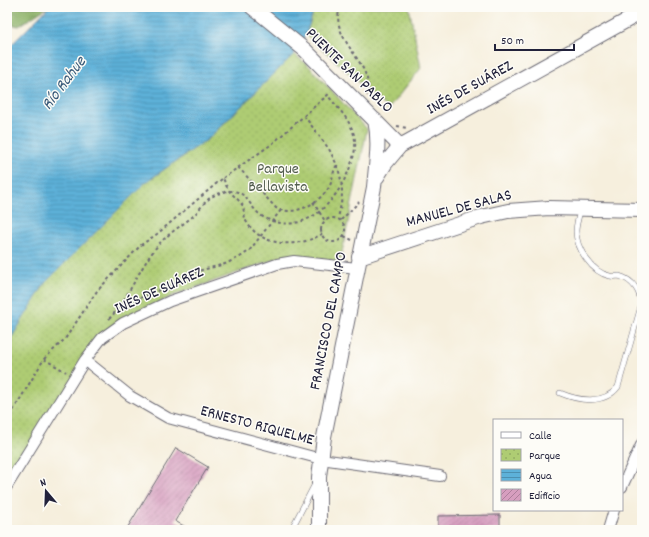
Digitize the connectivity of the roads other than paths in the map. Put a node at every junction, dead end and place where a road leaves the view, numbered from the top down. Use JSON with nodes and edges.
{"nodes":[{"id":1,"x":252,"y":7,"type":"edge"},
{"id":2,"x":642,"y":12,"type":"edge"},
{"id":3,"x":375,"y":120,"type":"junction"},
{"id":4,"x":400,"y":146,"type":"junction"},
{"id":5,"x":374,"y":187,"type":"junction"},
{"id":6,"x":580,"y":209,"type":"junction"},
{"id":7,"x":642,"y":210,"type":"edge"},
{"id":8,"x":358,"y":262,"type":"junction"},
{"id":9,"x":85,"y":360,"type":"junction"},
{"id":10,"x":560,"y":393,"type":"dead end"},
{"id":11,"x":642,"y":442,"type":"edge"},
{"id":12,"x":321,"y":459,"type":"junction"},
{"id":13,"x":319,"y":476,"type":"junction"},
{"id":14,"x":440,"y":476,"type":"dead end"},
{"id":15,"x":623,"y":485,"type":"edge"},
{"id":16,"x":7,"y":486,"type":"edge"},
{"id":17,"x":614,"y":511,"type":"edge"},
{"id":18,"x":291,"y":530,"type":"edge"},
{"id":19,"x":319,"y":530,"type":"edge"},
{"id":20,"x":608,"y":530,"type":"edge"}],
"edges":[{"from":1,"to":3,"type":"street","name":"PUENTE SAN PABLO"},
{"from":2,"to":4,"type":"street","name":"INÉS DE SUÁREZ"},
{"from":3,"to":4,"type":"street","name":"PUENTE SAN PABLO"},
{"from":3,"to":5,"type":"street","name":"FRANCISCO DEL CAMPO"},
{"from":4,"to":5,"type":"street","name":"INÉS DE SUÁREZ"},
{"from":5,"to":8,"type":"street","name":"FRANCISCO DEL CAMPO"},
{"from":6,"to":7,"type":"street","name":"MANUEL DE SALAS"},
{"from":6,"to":8,"type":"street","name":"MANUEL DE SALAS"},
{"from":6,"to":10,"type":"lane"},
{"from":8,"to":9,"type":"street","name":"INÉS DE SUÁREZ"},
{"from":8,"to":12,"type":"street","name":"FRANCISCO DEL CAMPO"},
{"from":9,"to":12,"type":"street","name":"ERNESTO RIQUELME"},
{"from":9,"to":16,"type":"street","name":"INÉS DE SUÁREZ"},
{"from":11,"to":15,"type":"street"},
{"from":12,"to":13,"type":"street","name":"FRANCISCO DEL CAMPO"},
{"from":12,"to":14,"type":"street","name":"ERNESTO RIQUELME"},
{"from":13,"to":18,"type":"lane"},
{"from":13,"to":19,"type":"street","name":"FRANCISCO DEL CAMPO"},
{"from":17,"to":20,"type":"street"}]}
